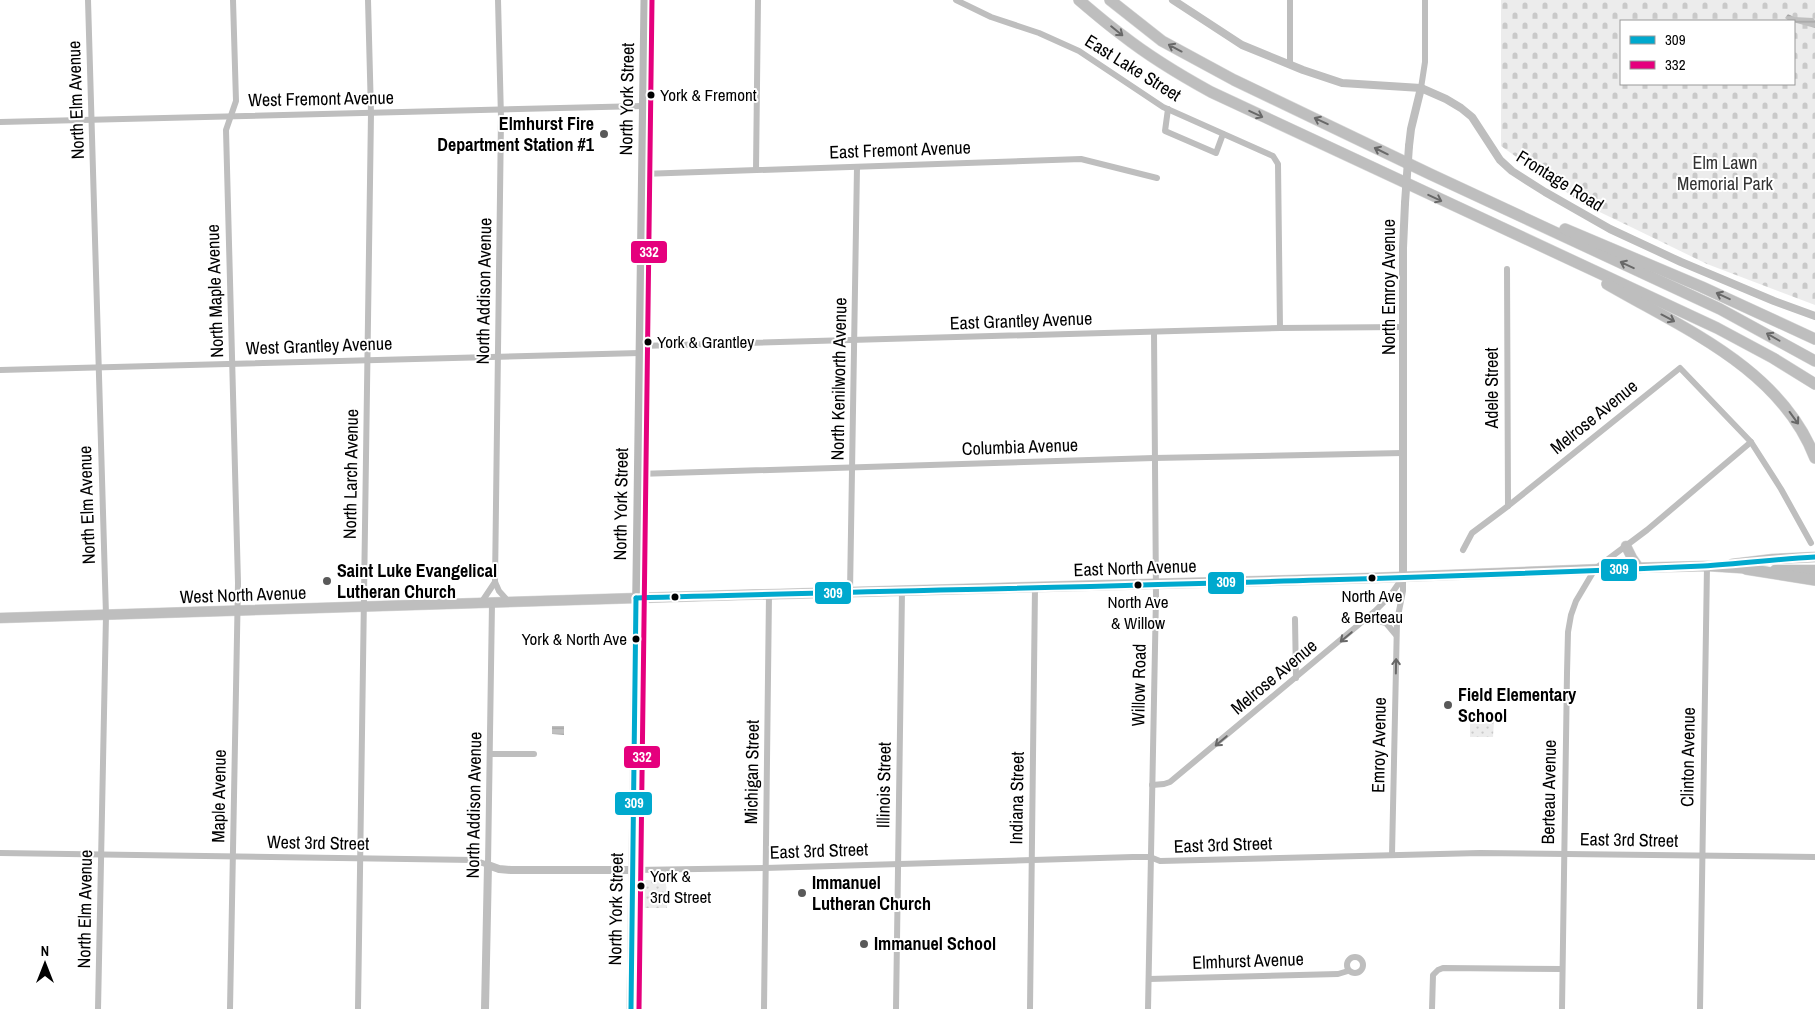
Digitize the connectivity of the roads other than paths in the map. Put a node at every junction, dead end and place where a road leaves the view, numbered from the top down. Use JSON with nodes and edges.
{"nodes":[{"id":1,"x":88,"y":0,"type":"edge"},
{"id":2,"x":233,"y":0,"type":"edge"},
{"id":3,"x":368,"y":0,"type":"edge"},
{"id":4,"x":498,"y":0,"type":"edge"},
{"id":5,"x":645,"y":0,"type":"edge"},
{"id":6,"x":758,"y":0,"type":"edge"},
{"id":7,"x":956,"y":0,"type":"edge"},
{"id":8,"x":1079,"y":0,"type":"edge"},
{"id":9,"x":1110,"y":0,"type":"edge"},
{"id":10,"x":1173,"y":0,"type":"edge"},
{"id":11,"x":1290,"y":0,"type":"edge"},
{"id":12,"x":1425,"y":0,"type":"edge"},
{"id":13,"x":1184,"y":4,"type":"edge"},
{"id":14,"x":1290,"y":65,"type":"junction"},
{"id":15,"x":1421,"y":88,"type":"junction"},
{"id":16,"x":643,"y":106,"type":"junction"},
{"id":17,"x":501,"y":109,"type":"junction"},
{"id":18,"x":1168,"y":109,"type":"junction"},
{"id":19,"x":370,"y":113,"type":"junction"},
{"id":20,"x":230,"y":116,"type":"junction"},
{"id":21,"x":90,"y":120,"type":"junction"},
{"id":22,"x":0,"y":122,"type":"edge"},
{"id":23,"x":1223,"y":134,"type":"junction"},
{"id":24,"x":857,"y":167,"type":"junction"},
{"id":25,"x":756,"y":170,"type":"junction"},
{"id":26,"x":642,"y":174,"type":"junction"},
{"id":27,"x":1430,"y":174,"type":"junction"},
{"id":28,"x":1157,"y":178,"type":"dead end"},
{"id":29,"x":1549,"y":251,"type":"junction"},
{"id":30,"x":1507,"y":269,"type":"dead end"},
{"id":31,"x":1815,"y":316,"type":"edge"},
{"id":32,"x":1403,"y":327,"type":"junction"},
{"id":33,"x":1280,"y":328,"type":"junction"},
{"id":34,"x":1154,"y":332,"type":"junction"},
{"id":35,"x":1815,"y":339,"type":"edge"},
{"id":36,"x":854,"y":341,"type":"junction"},
{"id":37,"x":640,"y":349,"type":"junction"},
{"id":38,"x":499,"y":356,"type":"junction"},
{"id":39,"x":368,"y":360,"type":"junction"},
{"id":40,"x":1815,"y":361,"type":"edge"},
{"id":41,"x":232,"y":364,"type":"junction"},
{"id":42,"x":98,"y":367,"type":"junction"},
{"id":43,"x":0,"y":370,"type":"edge"},
{"id":44,"x":1815,"y":384,"type":"edge"},
{"id":45,"x":1751,"y":442,"type":"junction"},
{"id":46,"x":1403,"y":453,"type":"junction"},
{"id":47,"x":1154,"y":458,"type":"junction"},
{"id":48,"x":1815,"y":458,"type":"edge"},
{"id":49,"x":852,"y":467,"type":"junction"},
{"id":50,"x":638,"y":474,"type":"junction"},
{"id":51,"x":1508,"y":506,"type":"junction"},
{"id":52,"x":1812,"y":543,"type":"dead end"},
{"id":53,"x":1626,"y":546,"type":"junction"},
{"id":54,"x":1463,"y":550,"type":"dead end"},
{"id":55,"x":1815,"y":557,"type":"edge"},
{"id":56,"x":1707,"y":566,"type":"junction"},
{"id":57,"x":1639,"y":568,"type":"junction"},
{"id":58,"x":1746,"y":569,"type":"junction"},
{"id":59,"x":1595,"y":570,"type":"junction"},
{"id":60,"x":1815,"y":570,"type":"edge"},
{"id":61,"x":1403,"y":577,"type":"junction"},
{"id":62,"x":1815,"y":580,"type":"edge"},
{"id":63,"x":495,"y":582,"type":"junction"},
{"id":64,"x":238,"y":583,"type":"joint"},
{"id":65,"x":1155,"y":584,"type":"junction"},
{"id":66,"x":1035,"y":587,"type":"junction"},
{"id":67,"x":902,"y":591,"type":"junction"},
{"id":68,"x":850,"y":592,"type":"junction"},
{"id":69,"x":769,"y":594,"type":"junction"},
{"id":70,"x":636,"y":598,"type":"junction"},
{"id":71,"x":492,"y":602,"type":"junction"},
{"id":72,"x":509,"y":602,"type":"junction"},
{"id":73,"x":481,"y":603,"type":"junction"},
{"id":74,"x":364,"y":606,"type":"junction"},
{"id":75,"x":237,"y":612,"type":"junction"},
{"id":76,"x":106,"y":616,"type":"junction"},
{"id":77,"x":0,"y":618,"type":"edge"},
{"id":78,"x":1295,"y":620,"type":"dead end"},
{"id":79,"x":1363,"y":622,"type":"junction"},
{"id":80,"x":1396,"y":635,"type":"junction"},
{"id":81,"x":1296,"y":678,"type":"junction"},
{"id":82,"x":490,"y":754,"type":"junction"},
{"id":83,"x":534,"y":754,"type":"dead end"},
{"id":84,"x":1152,"y":785,"type":"junction"},
{"id":85,"x":0,"y":853,"type":"edge"},
{"id":86,"x":101,"y":854,"type":"junction"},
{"id":87,"x":1563,"y":854,"type":"junction"},
{"id":88,"x":1392,"y":855,"type":"junction"},
{"id":89,"x":1701,"y":856,"type":"junction"},
{"id":90,"x":233,"y":857,"type":"junction"},
{"id":91,"x":1150,"y":857,"type":"junction"},
{"id":92,"x":1815,"y":857,"type":"edge"},
{"id":93,"x":360,"y":858,"type":"junction"},
{"id":94,"x":1032,"y":860,"type":"junction"},
{"id":95,"x":898,"y":863,"type":"junction"},
{"id":96,"x":488,"y":865,"type":"junction"},
{"id":97,"x":765,"y":868,"type":"junction"},
{"id":98,"x":634,"y":870,"type":"junction"},
{"id":99,"x":1562,"y":969,"type":"junction"},
{"id":100,"x":1348,"y":971,"type":"dead end"},
{"id":101,"x":1149,"y":979,"type":"junction"},
{"id":102,"x":98,"y":1009,"type":"edge"},
{"id":103,"x":230,"y":1009,"type":"edge"},
{"id":104,"x":358,"y":1009,"type":"edge"},
{"id":105,"x":485,"y":1009,"type":"edge"},
{"id":106,"x":631,"y":1009,"type":"edge"},
{"id":107,"x":764,"y":1009,"type":"edge"},
{"id":108,"x":896,"y":1009,"type":"edge"},
{"id":109,"x":1030,"y":1009,"type":"edge"},
{"id":110,"x":1148,"y":1009,"type":"edge"},
{"id":111,"x":1432,"y":1009,"type":"edge"},
{"id":112,"x":1562,"y":1009,"type":"edge"},
{"id":113,"x":1700,"y":1009,"type":"edge"}],
"edges":[{"from":1,"to":21,"type":"street","name":"North Elm Avenue"},
{"from":2,"to":20,"type":"street","name":"North Maple Avenue"},
{"from":3,"to":19,"type":"street","name":"North Larch Avenue"},
{"from":4,"to":17,"type":"street","name":"North Addison Avenue"},
{"from":5,"to":16,"type":"main road","name":"North York Street"},
{"from":6,"to":25,"type":"street"},
{"from":7,"to":18,"type":"street","name":"East Lake Street"},
{"from":8,"to":29,"type":"highway","one_way":true},
{"from":27,"to":9,"type":"highway","one_way":true},
{"from":10,"to":13,"type":"street","name":"Frontage Road"},
{"from":11,"to":14,"type":"street"},
{"from":12,"to":15,"type":"street","name":"North Emroy Avenue"},
{"from":13,"to":14,"type":"street","name":"Frontage Road"},
{"from":14,"to":15,"type":"street","name":"Frontage Road"},
{"from":15,"to":31,"type":"street","name":"Frontage Road"},
{"from":15,"to":32,"type":"street","name":"North Emroy Avenue","bridge":true},
{"from":16,"to":17,"type":"street","name":"West Fremont Avenue"},
{"from":16,"to":26,"type":"main road","name":"North York Street"},
{"from":17,"to":19,"type":"street","name":"West Fremont Avenue"},
{"from":17,"to":38,"type":"street","name":"North Addison Avenue"},
{"from":18,"to":23,"type":"street","name":"East Lake Street"},
{"from":18,"to":23,"type":"street"},
{"from":19,"to":20,"type":"street","name":"West Fremont Avenue"},
{"from":19,"to":39,"type":"street","name":"North Larch Avenue"},
{"from":20,"to":21,"type":"street","name":"West Fremont Avenue"},
{"from":20,"to":41,"type":"street","name":"North Maple Avenue"},
{"from":21,"to":22,"type":"street","name":"West Fremont Avenue"},
{"from":21,"to":42,"type":"street","name":"North Elm Avenue"},
{"from":23,"to":33,"type":"street","name":"East Lake Street"},
{"from":24,"to":25,"type":"street","name":"East Fremont Avenue"},
{"from":24,"to":28,"type":"street","name":"East Fremont Avenue"},
{"from":24,"to":36,"type":"street","name":"North Kenilworth Avenue"},
{"from":25,"to":26,"type":"street","name":"East Fremont Avenue"},
{"from":26,"to":37,"type":"main road","name":"North York Street"},
{"from":35,"to":27,"type":"highway","one_way":true},
{"from":40,"to":27,"type":"highway","one_way":true},
{"from":29,"to":44,"type":"highway"},
{"from":29,"to":48,"type":"highway","one_way":true},
{"from":30,"to":51,"type":"street","name":"Adele Street"},
{"from":32,"to":33,"type":"street","name":"East Grantley Avenue"},
{"from":32,"to":46,"type":"street","name":"North Emroy Avenue"},
{"from":33,"to":34,"type":"street","name":"East Grantley Avenue"},
{"from":34,"to":36,"type":"street","name":"East Grantley Avenue"},
{"from":34,"to":47,"type":"street","name":"Willow Road"},
{"from":36,"to":37,"type":"street","name":"East Grantley Avenue"},
{"from":36,"to":49,"type":"street","name":"North Kenilworth Avenue"},
{"from":37,"to":38,"type":"street","name":"West Grantley Avenue"},
{"from":37,"to":50,"type":"main road","name":"North York Street"},
{"from":38,"to":39,"type":"street","name":"West Grantley Avenue"},
{"from":38,"to":63,"type":"street","name":"North Addison Avenue"},
{"from":39,"to":41,"type":"street","name":"West Grantley Avenue"},
{"from":39,"to":74,"type":"street","name":"North Larch Avenue"},
{"from":41,"to":42,"type":"street","name":"West Grantley Avenue"},
{"from":41,"to":64,"type":"street","name":"North Maple Avenue"},
{"from":42,"to":43,"type":"street","name":"West Grantley Avenue"},
{"from":42,"to":76,"type":"street","name":"North Elm Avenue"},
{"from":45,"to":51,"type":"street","name":"Melrose Avenue"},
{"from":45,"to":52,"type":"street"},
{"from":45,"to":53,"type":"street","name":"Berteau Avenue"},
{"from":46,"to":47,"type":"street","name":"Columbia Avenue"},
{"from":46,"to":61,"type":"street","name":"North Emroy Avenue"},
{"from":47,"to":49,"type":"street","name":"Columbia Avenue"},
{"from":47,"to":65,"type":"street","name":"Willow Road"},
{"from":49,"to":50,"type":"street","name":"Columbia Avenue"},
{"from":49,"to":68,"type":"street","name":"North Kenilworth Avenue"},
{"from":50,"to":70,"type":"main road","name":"North York Street"},
{"from":51,"to":54,"type":"street","name":"Melrose Avenue"},
{"from":53,"to":57,"type":"main road"},
{"from":53,"to":59,"type":"street","name":"Berteau Avenue"},
{"from":55,"to":56,"type":"main road"},
{"from":56,"to":57,"type":"main road","name":"East North Avenue"},
{"from":56,"to":58,"type":"main road","name":"East North Avenue"},
{"from":56,"to":89,"type":"street","name":"Clinton Avenue"},
{"from":57,"to":59,"type":"main road","name":"East North Avenue"},
{"from":58,"to":60,"type":"main road","name":"East North Avenue"},
{"from":58,"to":62,"type":"highway"},
{"from":59,"to":61,"type":"main road","name":"East North Avenue"},
{"from":59,"to":87,"type":"street","name":"Berteau Avenue"},
{"from":61,"to":65,"type":"main road","name":"East North Avenue"},
{"from":61,"to":79,"type":"street","name":"Melrose Avenue"},
{"from":61,"to":80,"type":"street","name":"Emroy Avenue"},
{"from":63,"to":72,"type":"street"},
{"from":63,"to":73,"type":"street"},
{"from":64,"to":75,"type":"street","name":"Maple Avenue"},
{"from":65,"to":66,"type":"main road","name":"East North Avenue"},
{"from":65,"to":84,"type":"street","name":"Willow Road"},
{"from":66,"to":67,"type":"main road","name":"East North Avenue"},
{"from":66,"to":94,"type":"street","name":"Indiana Street"},
{"from":67,"to":68,"type":"main road","name":"East North Avenue"},
{"from":67,"to":95,"type":"street","name":"Illinois Street"},
{"from":68,"to":69,"type":"main road","name":"East North Avenue"},
{"from":69,"to":70,"type":"main road","name":"East North Avenue"},
{"from":69,"to":97,"type":"street","name":"Michigan Street"},
{"from":70,"to":72,"type":"main road","name":"West North Avenue"},
{"from":70,"to":98,"type":"main road","name":"North York Street"},
{"from":71,"to":72,"type":"main road","name":"West North Avenue"},
{"from":71,"to":73,"type":"main road","name":"West North Avenue"},
{"from":71,"to":82,"type":"street","name":"North Addison Avenue"},
{"from":73,"to":74,"type":"main road","name":"West North Avenue"},
{"from":74,"to":75,"type":"main road","name":"West North Avenue"},
{"from":74,"to":93,"type":"street","name":"North Larch Avenue"},
{"from":75,"to":76,"type":"main road","name":"West North Avenue"},
{"from":75,"to":90,"type":"street","name":"Maple Avenue"},
{"from":76,"to":77,"type":"main road","name":"West North Avenue"},
{"from":76,"to":86,"type":"street","name":"North Elm Avenue"},
{"from":78,"to":81,"type":"street"},
{"from":79,"to":80,"type":"street"},
{"from":79,"to":81,"type":"street","name":"Melrose Avenue","one_way":true},
{"from":88,"to":80,"type":"street","name":"Emroy Avenue","one_way":true},
{"from":81,"to":84,"type":"street","name":"Melrose Avenue","one_way":true},
{"from":82,"to":83,"type":"street"},
{"from":82,"to":96,"type":"street","name":"North Addison Avenue"},
{"from":84,"to":91,"type":"street","name":"Willow Road"},
{"from":85,"to":86,"type":"street","name":"West 3rd Street"},
{"from":86,"to":90,"type":"street","name":"West 3rd Street"},
{"from":86,"to":102,"type":"street","name":"North Elm Avenue"},
{"from":87,"to":88,"type":"street","name":"East 3rd Street"},
{"from":87,"to":89,"type":"street","name":"East 3rd Street"},
{"from":87,"to":99,"type":"street","name":"Berteau Avenue"},
{"from":88,"to":91,"type":"street","name":"East 3rd Street"},
{"from":89,"to":92,"type":"street","name":"East 3rd Street"},
{"from":89,"to":113,"type":"street","name":"Clinton Avenue"},
{"from":90,"to":93,"type":"street","name":"West 3rd Street"},
{"from":90,"to":103,"type":"street","name":"Maple Avenue"},
{"from":91,"to":94,"type":"street","name":"East 3rd Street"},
{"from":91,"to":101,"type":"street","name":"Willow Road"},
{"from":93,"to":96,"type":"street","name":"West 3rd Street"},
{"from":93,"to":104,"type":"street","name":"North Larch Avenue"},
{"from":94,"to":95,"type":"street","name":"East 3rd Street"},
{"from":94,"to":109,"type":"street","name":"Indiana Street"},
{"from":95,"to":97,"type":"street","name":"East 3rd Street"},
{"from":95,"to":108,"type":"street","name":"Illinois Street"},
{"from":96,"to":98,"type":"street","name":"West 3rd Street"},
{"from":96,"to":105,"type":"street","name":"North Addison Avenue"},
{"from":97,"to":98,"type":"street","name":"East 3rd Street"},
{"from":97,"to":107,"type":"street","name":"Michigan Street"},
{"from":98,"to":106,"type":"main road","name":"North York Street"},
{"from":99,"to":111,"type":"street"},
{"from":99,"to":112,"type":"street","name":"Berteau Avenue"},
{"from":100,"to":101,"type":"street","name":"Elmhurst Avenue"},
{"from":101,"to":110,"type":"street","name":"Willow Road"}]}
